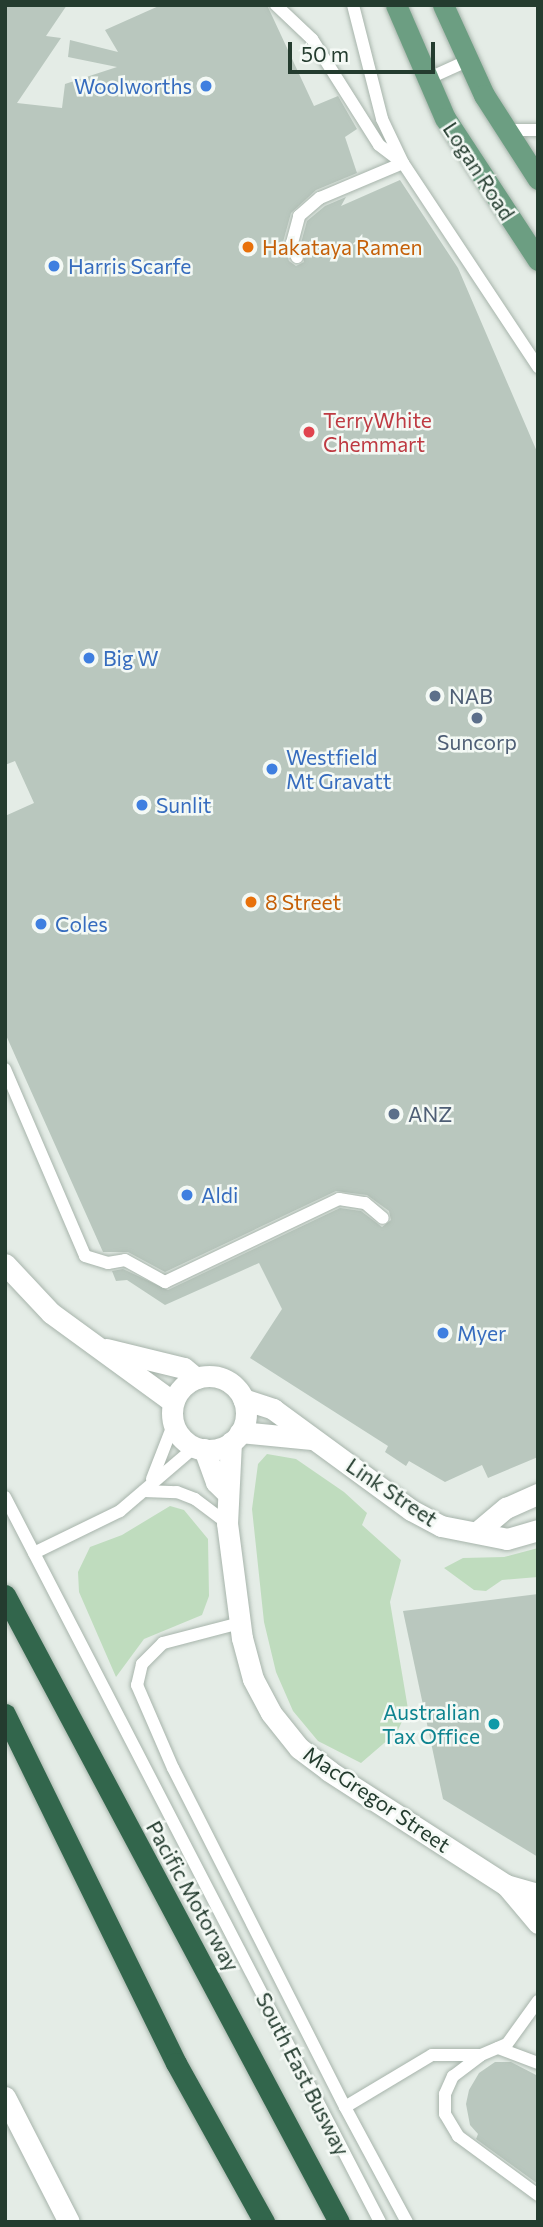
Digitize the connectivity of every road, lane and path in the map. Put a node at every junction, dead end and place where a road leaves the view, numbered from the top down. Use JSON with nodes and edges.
{"nodes":[{"id":1,"x":276,"y":5,"type":"edge"},
{"id":2,"x":353,"y":5,"type":"edge"},
{"id":3,"x":396,"y":5,"type":"edge"},
{"id":4,"x":443,"y":5,"type":"edge"},
{"id":5,"x":467,"y":61,"type":"junction"},
{"id":6,"x":425,"y":80,"type":"junction"},
{"id":7,"x":505,"y":130,"type":"junction"},
{"id":8,"x":538,"y":130,"type":"edge"},
{"id":9,"x":403,"y":163,"type":"junction"},
{"id":10,"x":538,"y":179,"type":"edge"},
{"id":11,"x":297,"y":257,"type":"dead end"},
{"id":12,"x":538,"y":260,"type":"edge"},
{"id":13,"x":538,"y":367,"type":"edge"},
{"id":14,"x":5,"y":1069,"type":"edge"},
{"id":15,"x":383,"y":1218,"type":"dead end"},
{"id":16,"x":5,"y":1264,"type":"edge"},
{"id":17,"x":104,"y":1348,"type":"junction"},
{"id":18,"x":196,"y":1378,"type":"junction"},
{"id":19,"x":243,"y":1399,"type":"junction"},
{"id":20,"x":173,"y":1402,"type":"junction"},
{"id":21,"x":173,"y":1424,"type":"junction"},
{"id":22,"x":236,"y":1437,"type":"junction"},
{"id":23,"x":312,"y":1438,"type":"junction"},
{"id":24,"x":200,"y":1448,"type":"junction"},
{"id":25,"x":152,"y":1479,"type":"junction"},
{"id":26,"x":144,"y":1491,"type":"junction"},
{"id":27,"x":226,"y":1492,"type":"junction"},
{"id":28,"x":538,"y":1494,"type":"edge"},
{"id":29,"x":5,"y":1497,"type":"edge"},
{"id":30,"x":227,"y":1524,"type":"junction"},
{"id":31,"x":538,"y":1530,"type":"edge"},
{"id":32,"x":477,"y":1532,"type":"junction"},
{"id":33,"x":34,"y":1553,"type":"junction"},
{"id":34,"x":5,"y":1595,"type":"edge"},
{"id":35,"x":240,"y":1623,"type":"junction"},
{"id":36,"x":5,"y":1714,"type":"edge"},
{"id":37,"x":506,"y":1885,"type":"junction"},
{"id":38,"x":538,"y":1894,"type":"edge"},
{"id":39,"x":538,"y":1923,"type":"edge"},
{"id":40,"x":538,"y":2001,"type":"edge"},
{"id":41,"x":498,"y":2048,"type":"junction"},
{"id":42,"x":481,"y":2055,"type":"junction"},
{"id":43,"x":538,"y":2063,"type":"edge"},
{"id":44,"x":5,"y":2097,"type":"edge"},
{"id":45,"x":345,"y":2107,"type":"junction"},
{"id":46,"x":538,"y":2195,"type":"edge"},
{"id":47,"x":69,"y":2222,"type":"edge"},
{"id":48,"x":264,"y":2222,"type":"edge"},
{"id":49,"x":339,"y":2222,"type":"edge"},
{"id":50,"x":380,"y":2222,"type":"edge"},
{"id":51,"x":407,"y":2222,"type":"edge"}],
"edges":[{"from":1,"to":9,"type":"lane"},
{"from":2,"to":9,"type":"lane"},
{"from":3,"to":6,"type":"main road","name":"Logan Road"},
{"from":4,"to":5,"type":"main road"},
{"from":5,"to":6,"type":"lane"},
{"from":5,"to":7,"type":"main road"},
{"from":6,"to":12,"type":"main road","name":"Logan Road"},
{"from":7,"to":8,"type":"lane"},
{"from":7,"to":10,"type":"main road"},
{"from":9,"to":11,"type":"lane"},
{"from":9,"to":13,"type":"lane"},
{"from":14,"to":15,"type":"lane"},
{"from":16,"to":17,"type":"street"},
{"from":17,"to":18,"type":"street"},
{"from":17,"to":20,"type":"street"},
{"from":18,"to":19,"type":"street"},
{"from":18,"to":20,"type":"street"},
{"from":19,"to":22,"type":"street"},
{"from":19,"to":23,"type":"street","name":"Link Street"},
{"from":20,"to":21,"type":"street"},
{"from":21,"to":24,"type":"street"},
{"from":21,"to":25,"type":"lane"},
{"from":22,"to":23,"type":"street"},
{"from":22,"to":24,"type":"street"},
{"from":22,"to":27,"type":"street","name":"MacGregor Street"},
{"from":23,"to":32,"type":"street","name":"Link Street"},
{"from":24,"to":25,"type":"lane"},
{"from":24,"to":27,"type":"street","name":"MacGregor Street"},
{"from":25,"to":26,"type":"lane"},
{"from":26,"to":30,"type":"lane"},
{"from":26,"to":33,"type":"lane"},
{"from":27,"to":30,"type":"street","name":"MacGregor Street"},
{"from":28,"to":32,"type":"street"},
{"from":29,"to":33,"type":"lane","name":"South East Busway"},
{"from":30,"to":35,"type":"street","name":"MacGregor Street"},
{"from":31,"to":32,"type":"street","name":"Link Street"},
{"from":33,"to":50,"type":"lane","name":"South East Busway"},
{"from":34,"to":49,"type":"highway","name":"Pacific Motorway"},
{"from":35,"to":37,"type":"street","name":"MacGregor Street"},
{"from":35,"to":45,"type":"lane"},
{"from":36,"to":48,"type":"highway"},
{"from":37,"to":38,"type":"street","name":"MacGregor Street"},
{"from":37,"to":39,"type":"street","name":"MacGregor Street"},
{"from":40,"to":41,"type":"lane"},
{"from":41,"to":42,"type":"lane"},
{"from":41,"to":43,"type":"lane"},
{"from":42,"to":45,"type":"lane"},
{"from":42,"to":46,"type":"lane"},
{"from":44,"to":47,"type":"street"},
{"from":45,"to":51,"type":"lane"}]}
